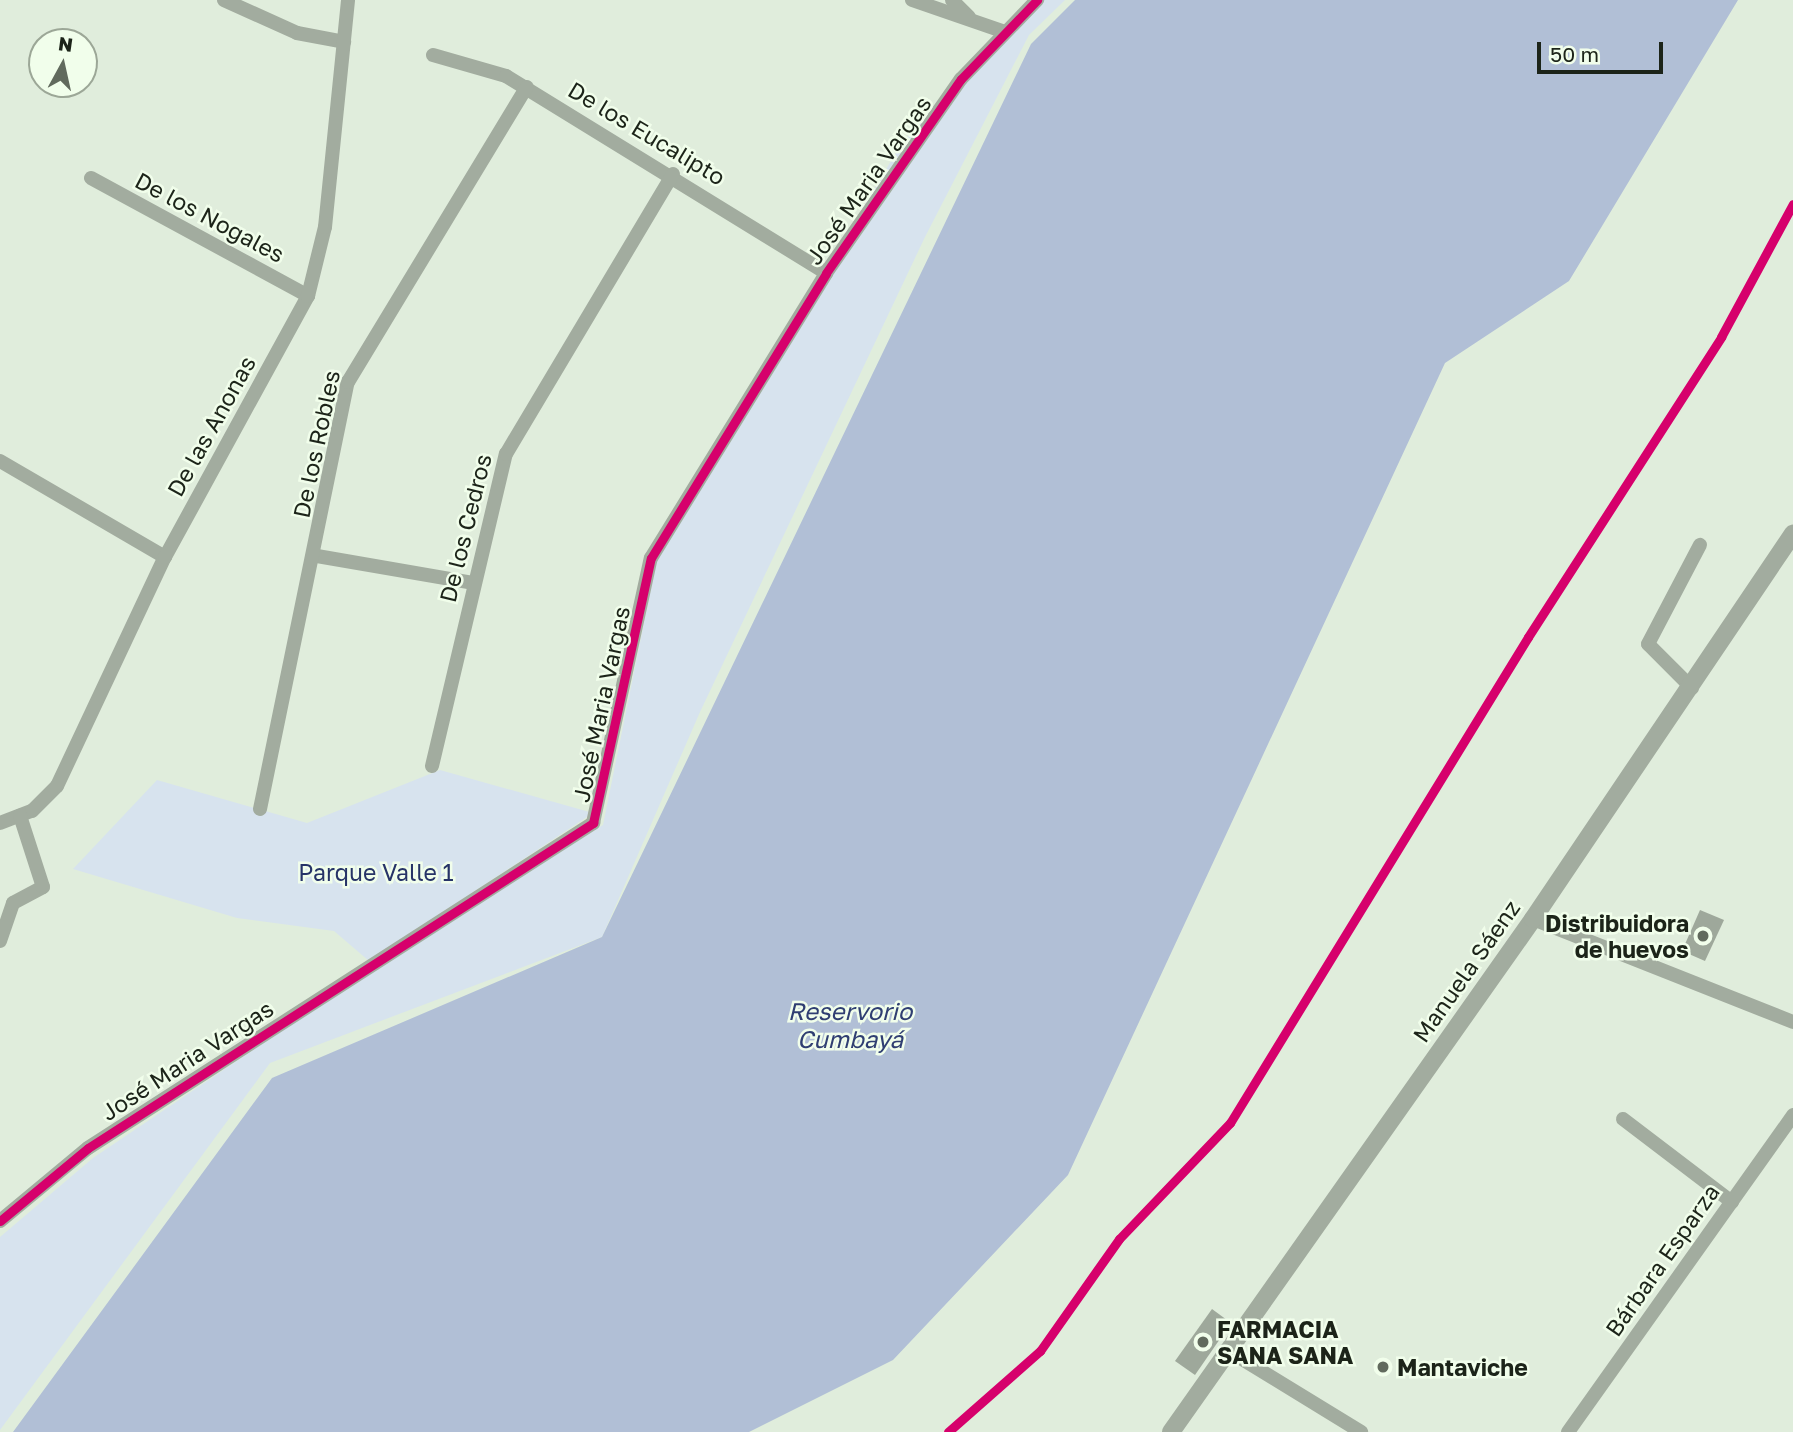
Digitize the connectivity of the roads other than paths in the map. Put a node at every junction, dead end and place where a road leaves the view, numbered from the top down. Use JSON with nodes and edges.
{"nodes":[{"id":1,"x":223,"y":0,"type":"edge"},
{"id":2,"x":348,"y":0,"type":"edge"},
{"id":3,"x":912,"y":0,"type":"edge"},
{"id":4,"x":953,"y":0,"type":"edge"},
{"id":5,"x":1037,"y":0,"type":"edge"},
{"id":6,"x":969,"y":17,"type":"junction"},
{"id":7,"x":1005,"y":32,"type":"junction"},
{"id":8,"x":344,"y":42,"type":"junction"},
{"id":9,"x":433,"y":55,"type":"dead end"},
{"id":10,"x":527,"y":87,"type":"junction"},
{"id":11,"x":673,"y":174,"type":"junction"},
{"id":12,"x":91,"y":178,"type":"dead end"},
{"id":13,"x":826,"y":273,"type":"junction"},
{"id":14,"x":308,"y":296,"type":"junction"},
{"id":15,"x":0,"y":461,"type":"edge"},
{"id":16,"x":1793,"y":533,"type":"edge"},
{"id":17,"x":1700,"y":545,"type":"dead end"},
{"id":18,"x":317,"y":556,"type":"junction"},
{"id":19,"x":165,"y":557,"type":"junction"},
{"id":20,"x":473,"y":583,"type":"junction"},
{"id":21,"x":1692,"y":688,"type":"junction"},
{"id":22,"x":432,"y":766,"type":"dead end"},
{"id":23,"x":260,"y":809,"type":"dead end"},
{"id":24,"x":20,"y":816,"type":"junction"},
{"id":25,"x":0,"y":823,"type":"edge"},
{"id":26,"x":1533,"y":919,"type":"junction"},
{"id":27,"x":0,"y":941,"type":"edge"},
{"id":28,"x":1793,"y":1022,"type":"edge"},
{"id":29,"x":1793,"y":1115,"type":"edge"},
{"id":30,"x":1623,"y":1119,"type":"dead end"},
{"id":31,"x":1732,"y":1202,"type":"junction"},
{"id":32,"x":0,"y":1220,"type":"edge"},
{"id":33,"x":1229,"y":1351,"type":"junction"},
{"id":34,"x":1171,"y":1432,"type":"edge"},
{"id":35,"x":1361,"y":1432,"type":"edge"},
{"id":36,"x":1568,"y":1432,"type":"edge"}],
"edges":[{"from":1,"to":8,"type":"street"},
{"from":2,"to":8,"type":"street","name":"De las Anonas"},
{"from":3,"to":6,"type":"street"},
{"from":4,"to":6,"type":"street"},
{"from":5,"to":7,"type":"street","name":"José Maria Vargas"},
{"from":6,"to":7,"type":"street"},
{"from":7,"to":13,"type":"street","name":"José Maria Vargas"},
{"from":8,"to":14,"type":"street","name":"De las Anonas"},
{"from":9,"to":10,"type":"street","name":"De los Eucalipto"},
{"from":10,"to":11,"type":"street","name":"De los Eucalipto"},
{"from":10,"to":18,"type":"street","name":"De los Robles"},
{"from":11,"to":13,"type":"street","name":"De los Eucalipto"},
{"from":11,"to":20,"type":"street","name":"De los Cedros"},
{"from":12,"to":14,"type":"street","name":"De los Nogales"},
{"from":13,"to":32,"type":"street","name":"José Maria Vargas"},
{"from":14,"to":19,"type":"street","name":"De las Anonas"},
{"from":15,"to":19,"type":"street"},
{"from":16,"to":21,"type":"street","name":"Manuela Sáenz"},
{"from":17,"to":21,"type":"street"},
{"from":18,"to":20,"type":"street"},
{"from":18,"to":23,"type":"street","name":"De los Robles"},
{"from":19,"to":24,"type":"street","name":"De las Anonas"},
{"from":20,"to":22,"type":"street","name":"De los Cedros"},
{"from":21,"to":26,"type":"street","name":"Manuela Sáenz"},
{"from":24,"to":25,"type":"street","name":"De las Anonas"},
{"from":24,"to":27,"type":"street"},
{"from":26,"to":28,"type":"street"},
{"from":26,"to":33,"type":"street","name":"Manuela Sáenz"},
{"from":29,"to":31,"type":"street","name":"Bárbara Esparza"},
{"from":30,"to":31,"type":"street"},
{"from":31,"to":36,"type":"street","name":"Bárbara Esparza"},
{"from":33,"to":34,"type":"street","name":"Manuela Sáenz"},
{"from":33,"to":35,"type":"street"}]}
